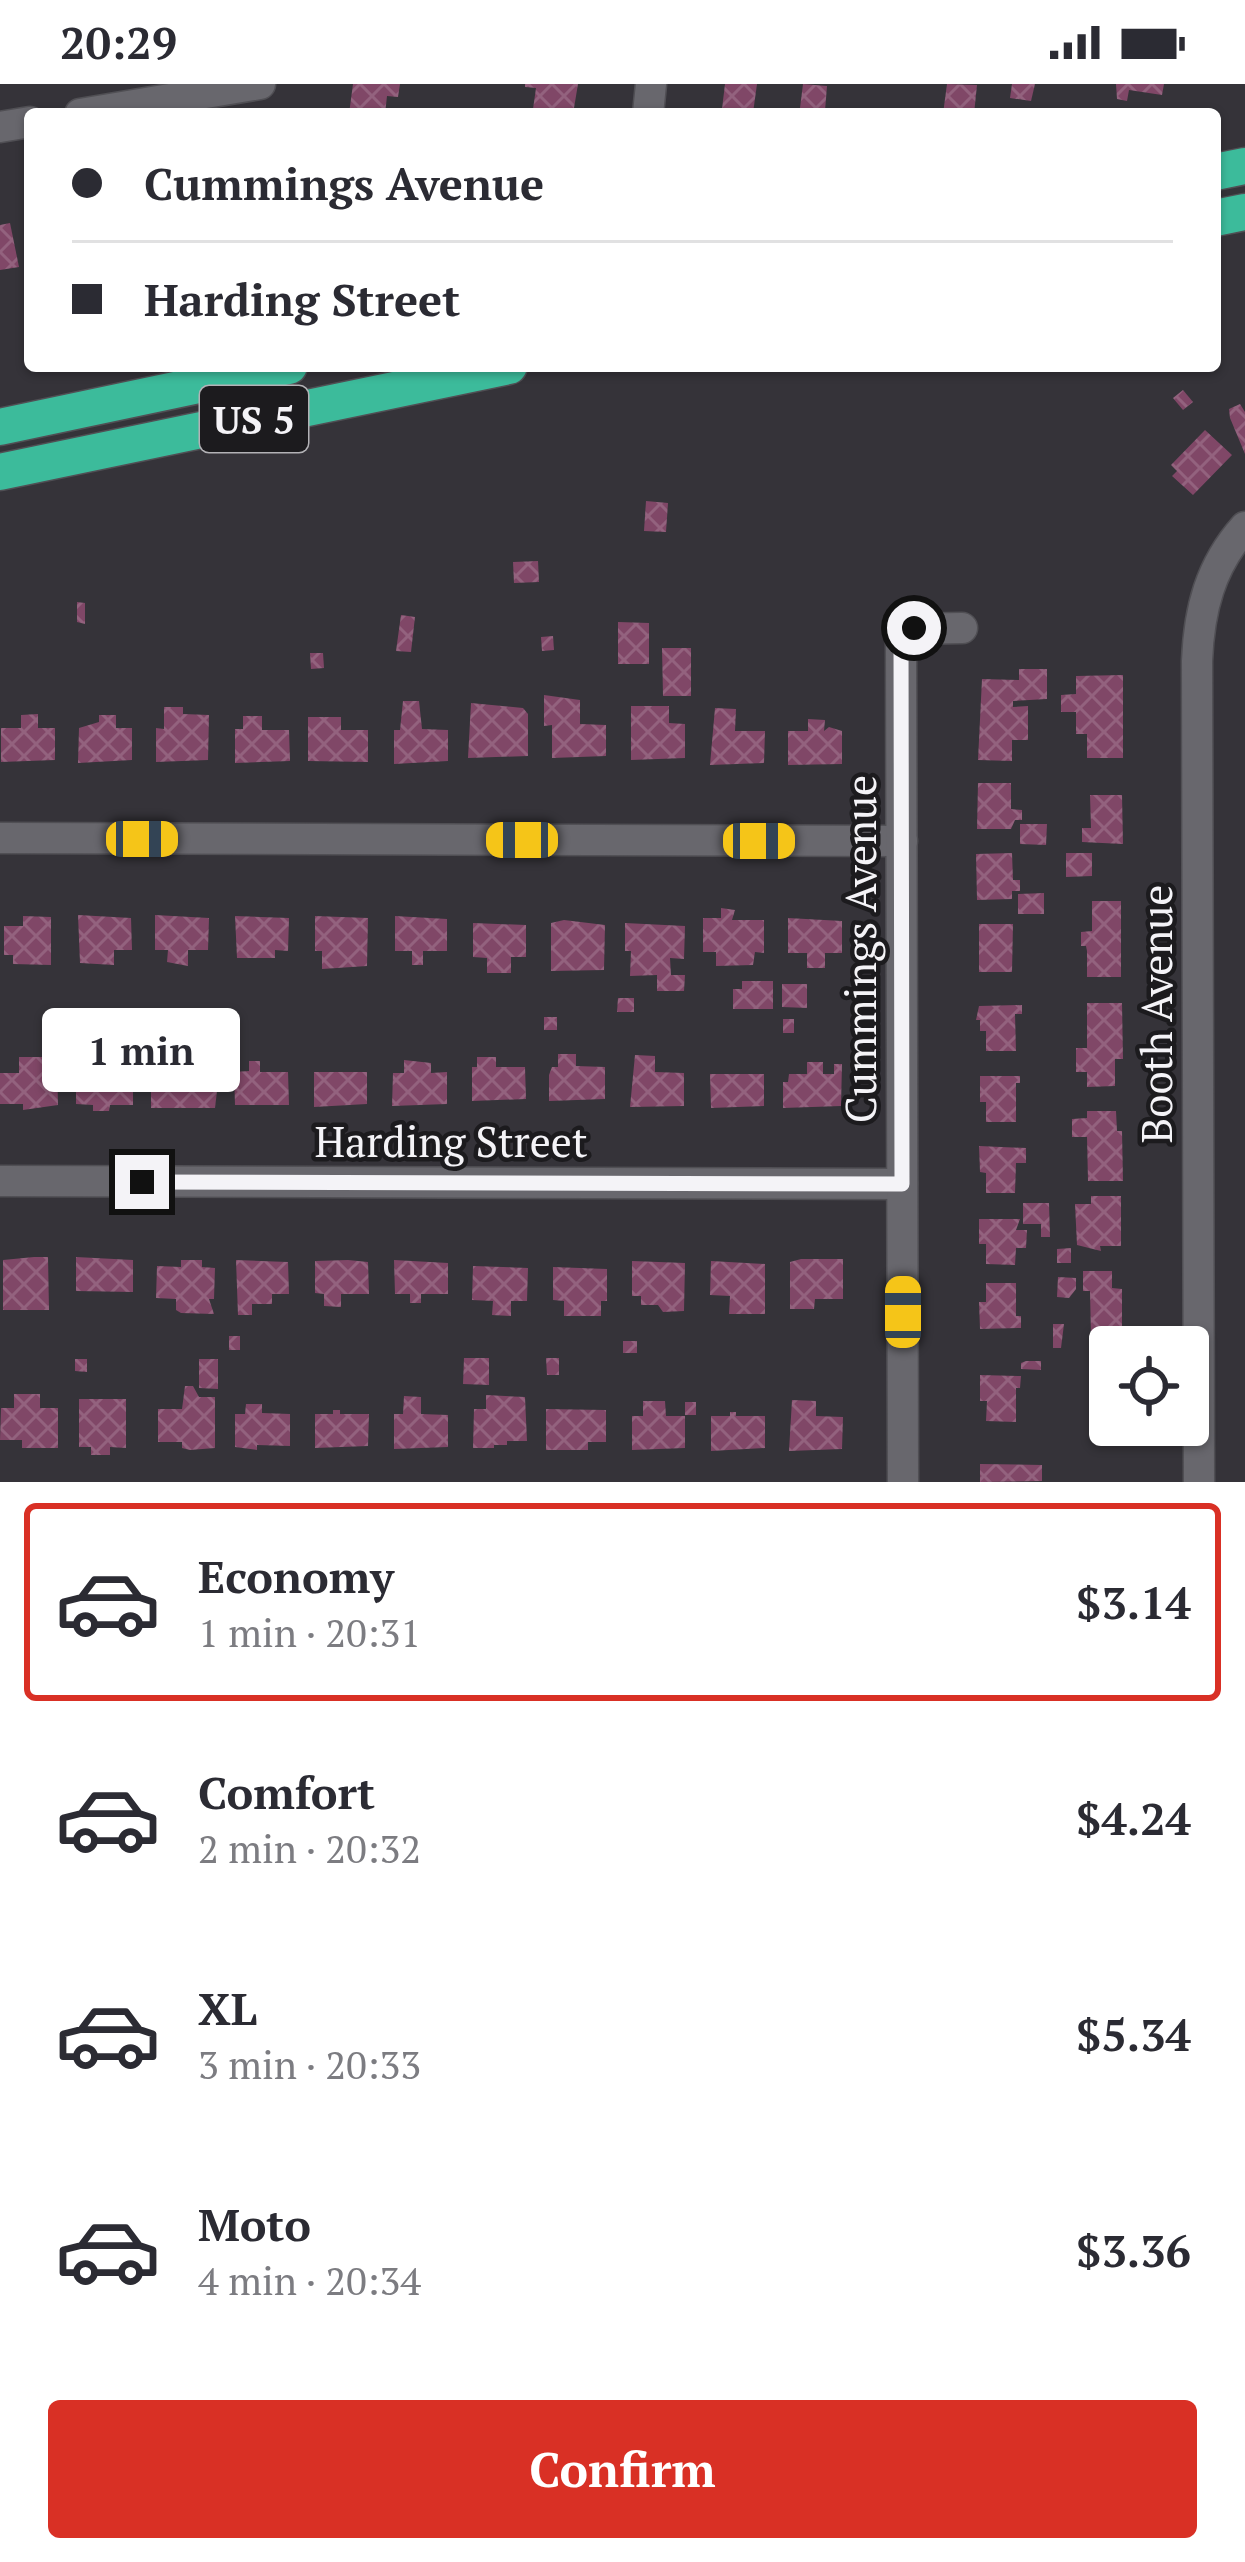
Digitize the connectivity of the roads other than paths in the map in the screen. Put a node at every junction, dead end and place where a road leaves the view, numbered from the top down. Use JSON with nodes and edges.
{"nodes":[{"id":1,"x":260,"y":84,"type":"edge"},
{"id":2,"x":116,"y":108,"type":"edge"},
{"id":3,"x":261,"y":372,"type":"edge"},
{"id":4,"x":479,"y":372,"type":"edge"},
{"id":5,"x":0,"y":427,"type":"edge"},
{"id":6,"x":0,"y":472,"type":"edge"},
{"id":7,"x":1245,"y":527,"type":"edge"},
{"id":8,"x":962,"y":628,"type":"dead end"},
{"id":9,"x":0,"y":838,"type":"edge"},
{"id":10,"x":902,"y":842,"type":"junction"},
{"id":11,"x":0,"y":1181,"type":"edge"},
{"id":12,"x":902,"y":1184,"type":"junction"},
{"id":13,"x":904,"y":1482,"type":"edge"},
{"id":14,"x":1199,"y":1482,"type":"edge"}],
"edges":[{"from":1,"to":2,"type":"street"},
{"from":3,"to":5,"type":"highway","number":"US 5"},
{"from":4,"to":6,"type":"highway","number":"US 5"},
{"from":7,"to":14,"type":"street","name":"Booth Avenue"},
{"from":8,"to":10,"type":"street","name":"Cummings Avenue"},
{"from":9,"to":10,"type":"street"},
{"from":10,"to":12,"type":"street","name":"Cummings Avenue"},
{"from":11,"to":12,"type":"street","name":"Harding Street"},
{"from":12,"to":13,"type":"street","name":"Cummings Avenue"}]}
